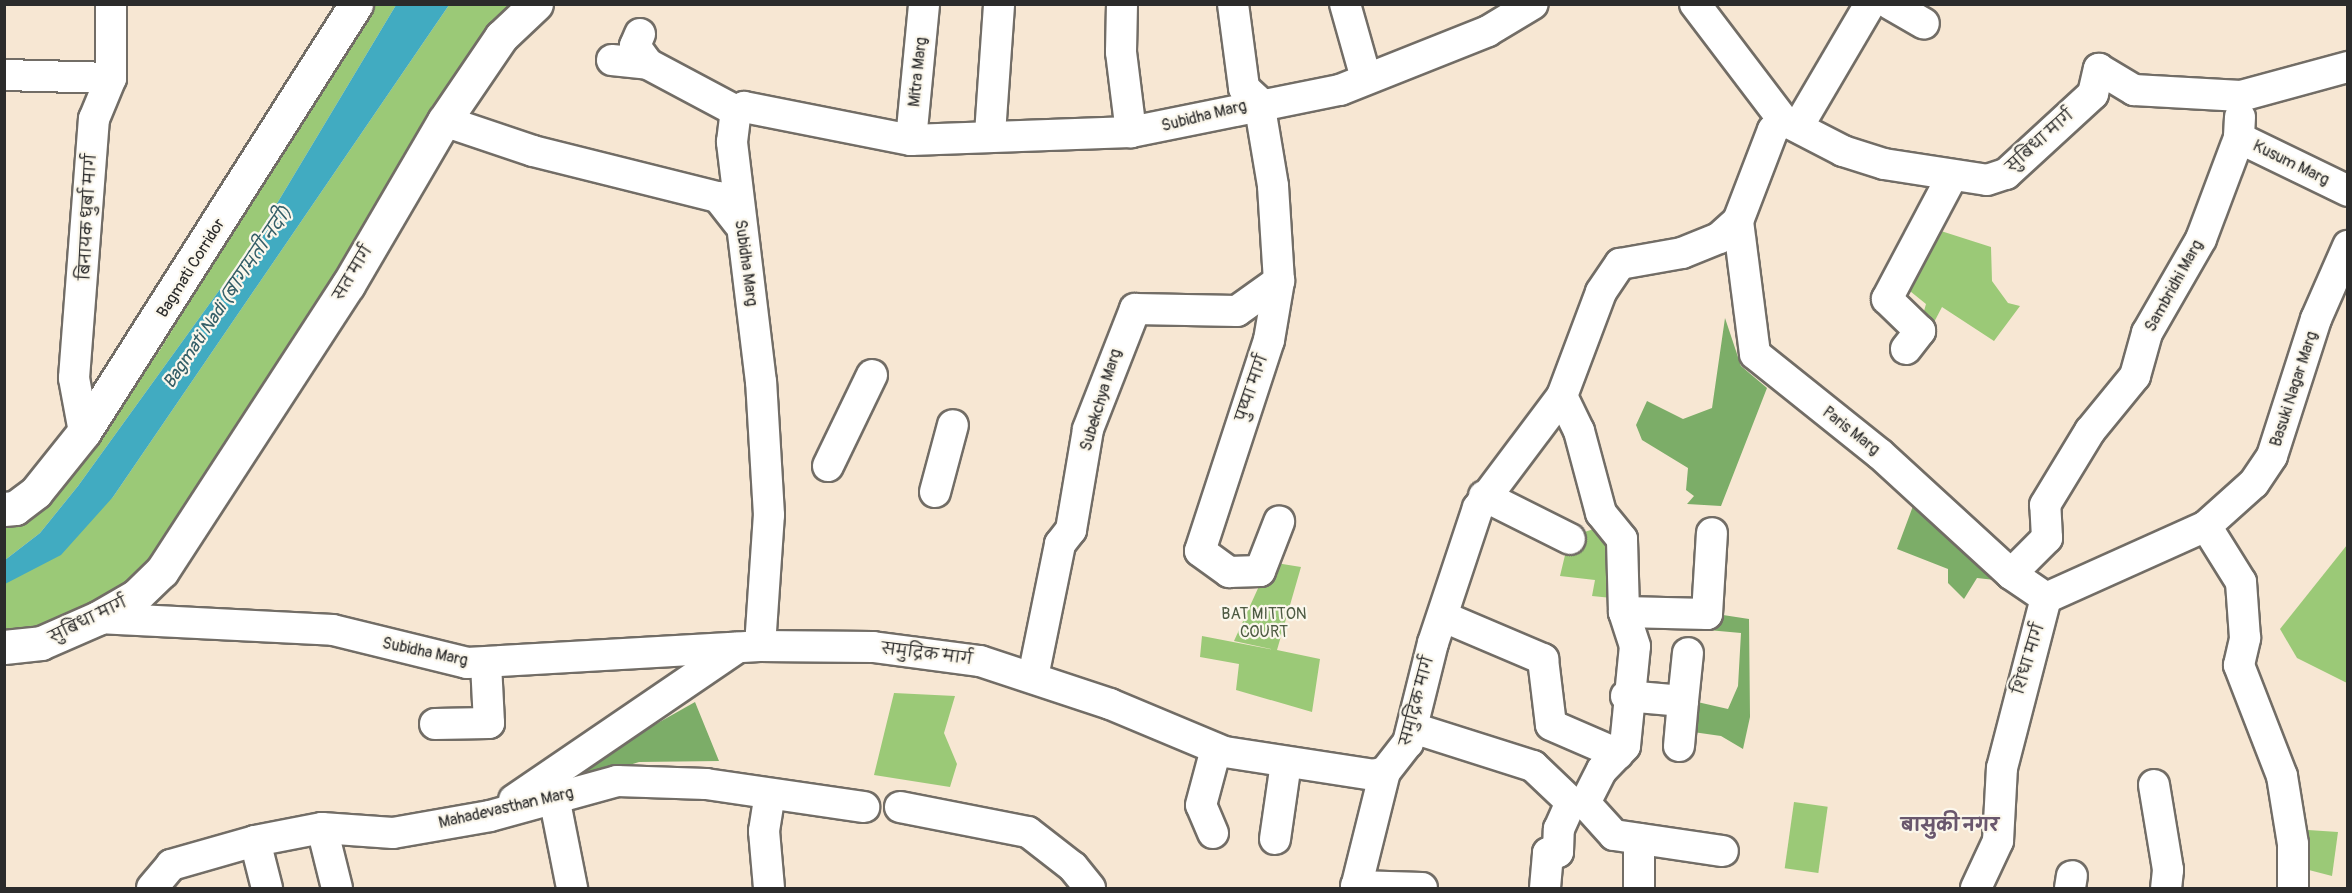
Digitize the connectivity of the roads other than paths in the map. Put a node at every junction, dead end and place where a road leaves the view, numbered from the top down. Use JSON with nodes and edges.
{"nodes":[{"id":1,"x":111,"y":4,"type":"edge"},
{"id":2,"x":356,"y":4,"type":"edge"},
{"id":3,"x":536,"y":4,"type":"edge"},
{"id":4,"x":924,"y":4,"type":"edge"},
{"id":5,"x":999,"y":4,"type":"edge"},
{"id":6,"x":1122,"y":4,"type":"edge"},
{"id":7,"x":1233,"y":4,"type":"edge"},
{"id":8,"x":1345,"y":4,"type":"edge"},
{"id":9,"x":1533,"y":4,"type":"edge"},
{"id":10,"x":1695,"y":4,"type":"edge"},
{"id":11,"x":1870,"y":4,"type":"edge"},
{"id":12,"x":1890,"y":4,"type":"edge"},
{"id":13,"x":1924,"y":24,"type":"dead end"},
{"id":14,"x":640,"y":34,"type":"dead end"},
{"id":15,"x":612,"y":60,"type":"dead end"},
{"id":16,"x":648,"y":63,"type":"junction"},
{"id":17,"x":2348,"y":68,"type":"edge"},
{"id":18,"x":4,"y":75,"type":"edge"},
{"id":19,"x":111,"y":78,"type":"junction"},
{"id":20,"x":1366,"y":78,"type":"junction"},
{"id":21,"x":2241,"y":96,"type":"junction"},
{"id":22,"x":1259,"y":102,"type":"junction"},
{"id":23,"x":736,"y":111,"type":"junction"},
{"id":24,"x":444,"y":121,"type":"junction"},
{"id":25,"x":1791,"y":122,"type":"junction"},
{"id":26,"x":1131,"y":132,"type":"junction"},
{"id":27,"x":990,"y":134,"type":"junction"},
{"id":28,"x":2239,"y":138,"type":"junction"},
{"id":29,"x":911,"y":140,"type":"junction"},
{"id":30,"x":1952,"y":176,"type":"junction"},
{"id":31,"x":2348,"y":191,"type":"edge"},
{"id":32,"x":1738,"y":221,"type":"junction"},
{"id":33,"x":739,"y":224,"type":"junction"},
{"id":34,"x":2348,"y":246,"type":"edge"},
{"id":35,"x":1279,"y":281,"type":"junction"},
{"id":36,"x":1906,"y":349,"type":"dead end"},
{"id":37,"x":872,"y":375,"type":"dead end"},
{"id":38,"x":1562,"y":396,"type":"junction"},
{"id":39,"x":953,"y":425,"type":"dead end"},
{"id":40,"x":84,"y":432,"type":"junction"},
{"id":41,"x":828,"y":466,"type":"dead end"},
{"id":42,"x":936,"y":492,"type":"dead end"},
{"id":43,"x":1485,"y":496,"type":"junction"},
{"id":44,"x":4,"y":509,"type":"edge"},
{"id":45,"x":1279,"y":522,"type":"dead end"},
{"id":46,"x":2206,"y":526,"type":"junction"},
{"id":47,"x":1712,"y":533,"type":"dead end"},
{"id":48,"x":1570,"y":539,"type":"dead end"},
{"id":49,"x":2011,"y":574,"type":"junction"},
{"id":50,"x":136,"y":596,"type":"joint"},
{"id":51,"x":2046,"y":598,"type":"junction"},
{"id":52,"x":1624,"y":612,"type":"junction"},
{"id":53,"x":1444,"y":617,"type":"junction"},
{"id":54,"x":98,"y":618,"type":"junction"},
{"id":55,"x":4,"y":647,"type":"edge"},
{"id":56,"x":748,"y":647,"type":"junction"},
{"id":57,"x":1688,"y":652,"type":"dead end"},
{"id":58,"x":486,"y":663,"type":"junction"},
{"id":59,"x":1033,"y":677,"type":"junction"},
{"id":60,"x":1626,"y":696,"type":"junction"},
{"id":61,"x":1683,"y":701,"type":"junction"},
{"id":62,"x":435,"y":724,"type":"dead end"},
{"id":63,"x":1413,"y":728,"type":"junction"},
{"id":64,"x":1679,"y":746,"type":"dead end"},
{"id":65,"x":1216,"y":749,"type":"junction"},
{"id":66,"x":1618,"y":754,"type":"junction"},
{"id":67,"x":1286,"y":763,"type":"junction"},
{"id":68,"x":1385,"y":772,"type":"junction"},
{"id":69,"x":2154,"y":785,"type":"dead end"},
{"id":70,"x":770,"y":794,"type":"junction"},
{"id":71,"x":554,"y":797,"type":"junction"},
{"id":72,"x":1578,"y":802,"type":"junction"},
{"id":73,"x":864,"y":807,"type":"dead end"},
{"id":74,"x":900,"y":807,"type":"dead end"},
{"id":75,"x":490,"y":816,"type":"junction"},
{"id":76,"x":322,"y":828,"type":"junction"},
{"id":77,"x":1213,"y":833,"type":"dead end"},
{"id":78,"x":1275,"y":839,"type":"dead end"},
{"id":79,"x":1639,"y":839,"type":"junction"},
{"id":80,"x":255,"y":841,"type":"junction"},
{"id":81,"x":1723,"y":851,"type":"dead end"},
{"id":82,"x":1080,"y":884,"type":"edge"},
{"id":83,"x":1356,"y":887,"type":"edge"},
{"id":84,"x":152,"y":888,"type":"edge"},
{"id":85,"x":267,"y":888,"type":"edge"},
{"id":86,"x":336,"y":888,"type":"edge"},
{"id":87,"x":572,"y":888,"type":"edge"},
{"id":88,"x":769,"y":888,"type":"edge"},
{"id":89,"x":1422,"y":888,"type":"edge"},
{"id":90,"x":1545,"y":888,"type":"edge"},
{"id":91,"x":1639,"y":888,"type":"edge"},
{"id":92,"x":1976,"y":888,"type":"edge"},
{"id":93,"x":2166,"y":888,"type":"edge"},
{"id":94,"x":2293,"y":888,"type":"edge"}],
"edges":[{"from":1,"to":19,"type":"street","name":"बिनायक धुर्बा मार्ग"},
{"from":2,"to":40,"type":"main road","name":"Bagmati Corridor"},
{"from":3,"to":24,"type":"main road","name":"सत मार्ग"},
{"from":4,"to":29,"type":"street","name":"Mitra Marg"},
{"from":5,"to":27,"type":"street"},
{"from":6,"to":26,"type":"street"},
{"from":7,"to":22,"type":"street"},
{"from":8,"to":20,"type":"street"},
{"from":9,"to":20,"type":"street","name":"Subidha Marg"},
{"from":10,"to":25,"type":"street","name":"सुबिधा मार्ग"},
{"from":11,"to":25,"type":"street"},
{"from":12,"to":13,"type":"street"},
{"from":14,"to":16,"type":"street"},
{"from":15,"to":16,"type":"street"},
{"from":16,"to":23,"type":"street"},
{"from":17,"to":21,"type":"street","name":"सुबिधा मार्ग"},
{"from":18,"to":19,"type":"street"},
{"from":19,"to":40,"type":"street","name":"बिनायक धुर्बा मार्ग"},
{"from":20,"to":22,"type":"street","name":"Subidha Marg"},
{"from":21,"to":28,"type":"street","name":"Kusum Marg"},
{"from":21,"to":30,"type":"street","name":"सुबिधा मार्ग"},
{"from":22,"to":26,"type":"street","name":"Subidha Marg"},
{"from":22,"to":35,"type":"street","name":"पुष्पा मार्ग"},
{"from":23,"to":29,"type":"street","name":"Subidha Marg"},
{"from":23,"to":33,"type":"street","name":"Subidha Marg"},
{"from":24,"to":33,"type":"street"},
{"from":24,"to":50,"type":"main road","name":"सत मार्ग"},
{"from":25,"to":30,"type":"street","name":"सुबिधा मार्ग"},
{"from":25,"to":32,"type":"street"},
{"from":26,"to":27,"type":"street","name":"Subidha Marg"},
{"from":27,"to":29,"type":"street","name":"Subidha Marg"},
{"from":28,"to":31,"type":"street","name":"Kusum Marg"},
{"from":28,"to":49,"type":"street","name":"Sambridhi Marg"},
{"from":30,"to":36,"type":"street"},
{"from":32,"to":38,"type":"street","name":"समुद्रिक मार्ग"},
{"from":32,"to":49,"type":"street","name":"Paris Marg"},
{"from":33,"to":56,"type":"street","name":"Subidha Marg"},
{"from":34,"to":46,"type":"street","name":"Basuki Nagar Marg"},
{"from":35,"to":45,"type":"street","name":"पुष्पा मार्ग"},
{"from":35,"to":59,"type":"street","name":"Subekchya Marg"},
{"from":37,"to":41,"type":"street"},
{"from":38,"to":43,"type":"street","name":"समुद्रिक मार्ग"},
{"from":38,"to":52,"type":"street"},
{"from":39,"to":42,"type":"street"},
{"from":40,"to":44,"type":"main road","name":"Bagmati Corridor"},
{"from":43,"to":48,"type":"street"},
{"from":43,"to":53,"type":"street","name":"समुद्रिक मार्ग"},
{"from":46,"to":51,"type":"street"},
{"from":46,"to":94,"type":"street"},
{"from":47,"to":52,"type":"street"},
{"from":49,"to":51,"type":"street","name":"Paris Marg"},
{"from":50,"to":54,"type":"main road","name":"सुबिधा मार्ग"},
{"from":51,"to":92,"type":"street","name":"शिधा मार्ग"},
{"from":52,"to":60,"type":"street"},
{"from":53,"to":63,"type":"street","name":"समुद्रिक मार्ग"},
{"from":53,"to":66,"type":"street"},
{"from":54,"to":55,"type":"main road","name":"सुबिधा मार्ग"},
{"from":54,"to":58,"type":"street","name":"Subidha Marg"},
{"from":56,"to":58,"type":"street","name":"Subidha Marg"},
{"from":56,"to":59,"type":"street","name":"समुद्रिक मार्ग"},
{"from":56,"to":75,"type":"street"},
{"from":57,"to":61,"type":"street"},
{"from":58,"to":62,"type":"street"},
{"from":59,"to":65,"type":"street","name":"समुद्रिक मार्ग"},
{"from":60,"to":61,"type":"street"},
{"from":60,"to":66,"type":"street"},
{"from":61,"to":64,"type":"street"},
{"from":63,"to":68,"type":"street","name":"समुद्रिक मार्ग"},
{"from":63,"to":72,"type":"street"},
{"from":65,"to":67,"type":"street","name":"समुद्रिक मार्ग"},
{"from":65,"to":77,"type":"street"},
{"from":66,"to":72,"type":"street"},
{"from":67,"to":68,"type":"street","name":"समुद्रिक मार्ग"},
{"from":67,"to":78,"type":"street"},
{"from":68,"to":83,"type":"street"},
{"from":69,"to":93,"type":"street"},
{"from":70,"to":71,"type":"street","name":"Mahadevasthan Marg"},
{"from":70,"to":73,"type":"street","name":"Mahadevasthan Marg"},
{"from":70,"to":88,"type":"street"},
{"from":71,"to":75,"type":"street","name":"Mahadevasthan Marg"},
{"from":71,"to":87,"type":"street"},
{"from":72,"to":79,"type":"street"},
{"from":72,"to":90,"type":"street"},
{"from":74,"to":82,"type":"street"},
{"from":75,"to":76,"type":"street","name":"Mahadevasthan Marg"},
{"from":76,"to":80,"type":"street","name":"Mahadevasthan Marg"},
{"from":76,"to":86,"type":"street"},
{"from":79,"to":81,"type":"street"},
{"from":79,"to":91,"type":"street"},
{"from":80,"to":84,"type":"street","name":"Mahadevasthan Marg"},
{"from":80,"to":85,"type":"street"},
{"from":83,"to":89,"type":"street"}]}
